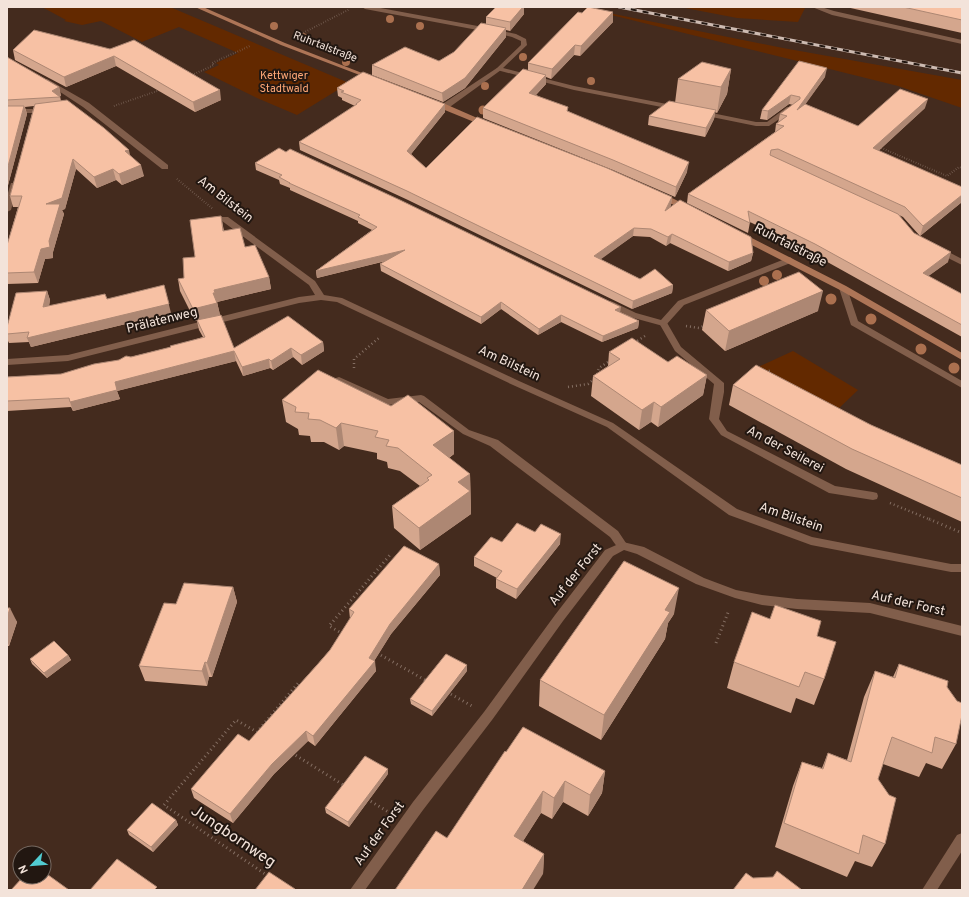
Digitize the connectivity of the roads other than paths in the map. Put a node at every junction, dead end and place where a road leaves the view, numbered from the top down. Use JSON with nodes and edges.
{"nodes":[{"id":1,"x":198,"y":7,"type":"edge"},
{"id":2,"x":365,"y":7,"type":"edge"},
{"id":3,"x":815,"y":7,"type":"edge"},
{"id":4,"x":962,"y":42,"type":"edge"},
{"id":5,"x":499,"y":69,"type":"junction"},
{"id":6,"x":38,"y":76,"type":"edge"},
{"id":7,"x":378,"y":81,"type":"edge"},
{"id":8,"x":422,"y":98,"type":"edge"},
{"id":9,"x":86,"y":105,"type":"junction"},
{"id":10,"x":75,"y":107,"type":"edge"},
{"id":11,"x":444,"y":107,"type":"junction"},
{"id":12,"x":793,"y":107,"type":"edge"},
{"id":13,"x":57,"y":110,"type":"edge"},
{"id":14,"x":7,"y":111,"type":"edge"},
{"id":15,"x":496,"y":128,"type":"edge"},
{"id":16,"x":165,"y":167,"type":"road end"},
{"id":17,"x":15,"y":180,"type":"edge"},
{"id":18,"x":652,"y":192,"type":"edge"},
{"id":19,"x":7,"y":210,"type":"edge"},
{"id":20,"x":693,"y":211,"type":"edge"},
{"id":21,"x":225,"y":219,"type":"road end"},
{"id":22,"x":734,"y":232,"type":"edge"},
{"id":23,"x":930,"y":246,"type":"edge"},
{"id":24,"x":790,"y":260,"type":"junction"},
{"id":25,"x":962,"y":262,"type":"edge"},
{"id":26,"x":843,"y":288,"type":"junction"},
{"id":27,"x":322,"y":297,"type":"junction"},
{"id":28,"x":604,"y":301,"type":"edge"},
{"id":29,"x":664,"y":323,"type":"junction"},
{"id":30,"x":962,"y":357,"type":"edge"},
{"id":31,"x":7,"y":362,"type":"edge"},
{"id":32,"x":339,"y":380,"type":"edge"},
{"id":33,"x":962,"y":385,"type":"edge"},
{"id":34,"x":873,"y":496,"type":"road end"},
{"id":35,"x":623,"y":546,"type":"junction"},
{"id":36,"x":962,"y":568,"type":"edge"},
{"id":37,"x":962,"y":631,"type":"edge"},
{"id":38,"x":962,"y":839,"type":"edge"},
{"id":39,"x":357,"y":890,"type":"edge"},
{"id":40,"x":929,"y":890,"type":"edge"}],
"edges":[{"from":1,"to":7,"type":"main road","name":"Ruhrtalstraße"},
{"from":2,"to":5,"type":"street"},
{"from":3,"to":4,"type":"street"},
{"from":5,"to":11,"type":"street"},
{"from":5,"to":12,"type":"street"},
{"from":6,"to":9,"type":"street"},
{"from":8,"to":11,"type":"main road"},
{"from":9,"to":10,"type":"street"},
{"from":9,"to":16,"type":"street"},
{"from":11,"to":15,"type":"main road"},
{"from":13,"to":14,"type":"street"},
{"from":17,"to":19,"type":"street"},
{"from":18,"to":20,"type":"main road"},
{"from":21,"to":27,"type":"street","name":"Am Bilstein"},
{"from":22,"to":24,"type":"main road","name":"Ruhrtalstraße"},
{"from":23,"to":25,"type":"street"},
{"from":24,"to":26,"type":"main road","name":"Ruhrtalstraße"},
{"from":24,"to":29,"type":"street"},
{"from":26,"to":30,"type":"main road","name":"Ruhrtalstraße"},
{"from":26,"to":33,"type":"street"},
{"from":27,"to":31,"type":"street","name":"Prälatenweg"},
{"from":27,"to":36,"type":"street","name":"Am Bilstein"},
{"from":28,"to":29,"type":"street"},
{"from":29,"to":34,"type":"street","name":"An der Seilerei"},
{"from":32,"to":35,"type":"street"},
{"from":35,"to":37,"type":"street","name":"Auf der Forst"},
{"from":35,"to":39,"type":"street","name":"Auf der Forst"},
{"from":38,"to":40,"type":"street"}]}
